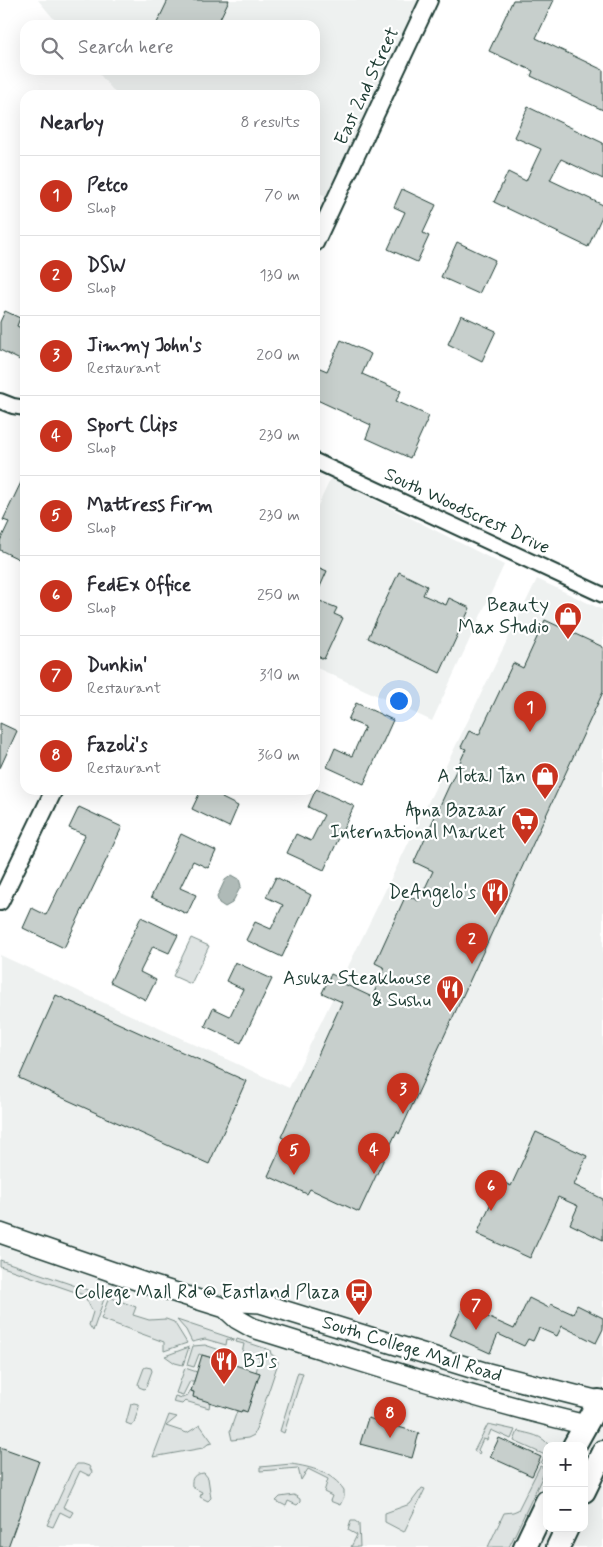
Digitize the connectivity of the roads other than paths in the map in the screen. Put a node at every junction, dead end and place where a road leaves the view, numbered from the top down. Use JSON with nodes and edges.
{"nodes":[{"id":1,"x":429,"y":0,"type":"edge"},
{"id":2,"x":320,"y":232,"type":"edge"},
{"id":3,"x":0,"y":401,"type":"edge"},
{"id":4,"x":20,"y":407,"type":"edge"},
{"id":5,"x":320,"y":463,"type":"edge"},
{"id":6,"x":603,"y":595,"type":"edge"},
{"id":7,"x":52,"y":795,"type":"edge"},
{"id":8,"x":0,"y":902,"type":"edge"},
{"id":9,"x":0,"y":1234,"type":"edge"},
{"id":10,"x":225,"y":1308,"type":"junction"},
{"id":11,"x":601,"y":1401,"type":"edge"},
{"id":12,"x":595,"y":1426,"type":"edge"},
{"id":13,"x":578,"y":1442,"type":"edge"},
{"id":14,"x":603,"y":1452,"type":"edge"},
{"id":15,"x":586,"y":1487,"type":"edge"},
{"id":16,"x":543,"y":1509,"type":"edge"},
{"id":17,"x":565,"y":1532,"type":"edge"},
{"id":18,"x":525,"y":1547,"type":"edge"},
{"id":19,"x":558,"y":1547,"type":"edge"}],
"edges":[{"from":1,"to":2,"type":"street","name":"East 2nd Street"},
{"from":3,"to":4,"type":"street"},
{"from":5,"to":6,"type":"street","name":"South Woodscrest Drive"},
{"from":7,"to":8,"type":"street"},
{"from":9,"to":10,"type":"main road","name":"South College Mall Road"},
{"from":10,"to":11,"type":"main road","name":"South College Mall Road"},
{"from":10,"to":12,"type":"main road","name":"South College Mall Road"},
{"from":11,"to":12,"type":"highway"},
{"from":12,"to":13,"type":"highway"},
{"from":14,"to":15,"type":"highway"},
{"from":16,"to":18,"type":"highway"},
{"from":17,"to":19,"type":"highway"}]}
